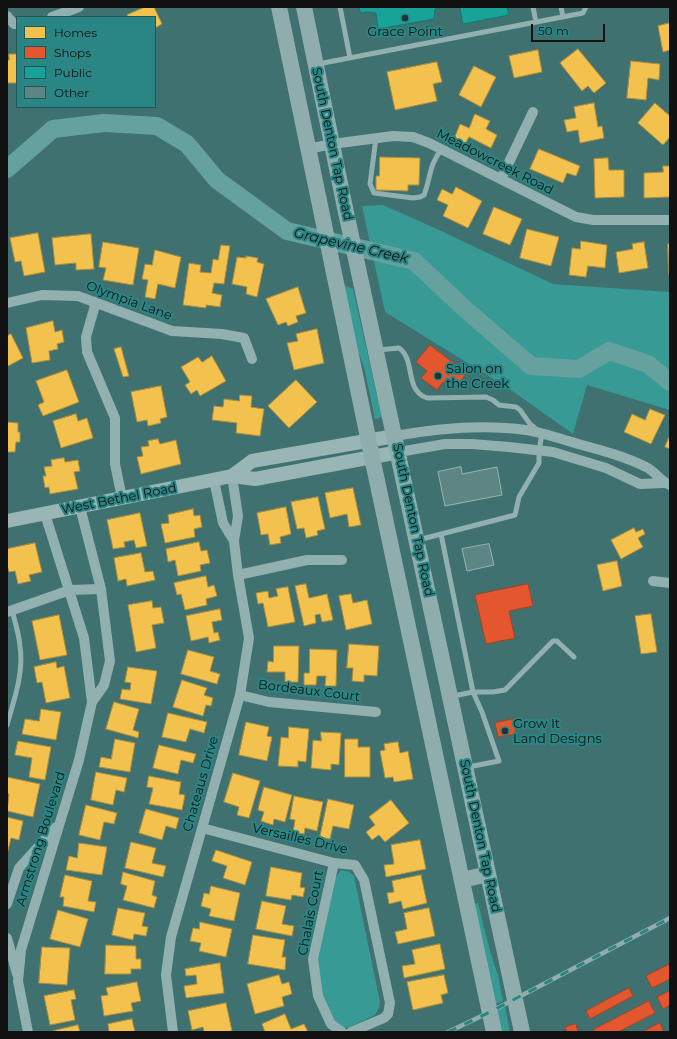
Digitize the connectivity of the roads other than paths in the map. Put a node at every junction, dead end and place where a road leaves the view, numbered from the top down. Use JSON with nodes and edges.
{"nodes":[{"id":1,"x":79,"y":7,"type":"edge"},
{"id":2,"x":279,"y":7,"type":"edge"},
{"id":3,"x":304,"y":7,"type":"edge"},
{"id":4,"x":340,"y":7,"type":"edge"},
{"id":5,"x":533,"y":7,"type":"edge"},
{"id":6,"x":561,"y":7,"type":"edge"},
{"id":7,"x":586,"y":7,"type":"edge"},
{"id":8,"x":55,"y":16,"type":"edge"},
{"id":9,"x":563,"y":17,"type":"junction"},
{"id":10,"x":536,"y":22,"type":"junction"},
{"id":11,"x":350,"y":58,"type":"junction"},
{"id":12,"x":316,"y":64,"type":"junction"},
{"id":13,"x":533,"y":112,"type":"dead end"},
{"id":14,"x":376,"y":138,"type":"junction"},
{"id":15,"x":332,"y":144,"type":"junction"},
{"id":16,"x":308,"y":149,"type":"junction"},
{"id":17,"x":442,"y":149,"type":"junction"},
{"id":18,"x":501,"y":179,"type":"junction"},
{"id":19,"x":670,"y":220,"type":"edge"},
{"id":20,"x":96,"y":302,"type":"junction"},
{"id":21,"x":7,"y":303,"type":"edge"},
{"id":22,"x":377,"y":350,"type":"junction"},
{"id":23,"x":252,"y":359,"type":"dead end"},
{"id":24,"x":542,"y":434,"type":"junction"},
{"id":25,"x":395,"y":436,"type":"junction"},
{"id":26,"x":369,"y":441,"type":"junction"},
{"id":27,"x":539,"y":450,"type":"junction"},
{"id":28,"x":398,"y":452,"type":"junction"},
{"id":29,"x":372,"y":457,"type":"junction"},
{"id":30,"x":232,"y":476,"type":"junction"},
{"id":31,"x":214,"y":480,"type":"junction"},
{"id":32,"x":667,"y":484,"type":"edge"},
{"id":33,"x":122,"y":498,"type":"junction"},
{"id":34,"x":80,"y":507,"type":"junction"},
{"id":35,"x":45,"y":514,"type":"junction"},
{"id":36,"x":7,"y":521,"type":"edge"},
{"id":37,"x":441,"y":534,"type":"junction"},
{"id":38,"x":417,"y":540,"type":"junction"},
{"id":39,"x":234,"y":541,"type":"junction"},
{"id":40,"x":342,"y":560,"type":"dead end"},
{"id":41,"x":238,"y":575,"type":"junction"},
{"id":42,"x":653,"y":581,"type":"dead end"},
{"id":43,"x":670,"y":583,"type":"edge"},
{"id":44,"x":101,"y":589,"type":"junction"},
{"id":45,"x":70,"y":590,"type":"junction"},
{"id":46,"x":10,"y":611,"type":"edge"},
{"id":47,"x":574,"y":657,"type":"dead end"},
{"id":48,"x":473,"y":692,"type":"junction"},
{"id":49,"x":240,"y":695,"type":"junction"},
{"id":50,"x":450,"y":697,"type":"junction"},
{"id":51,"x":92,"y":702,"type":"junction"},
{"id":52,"x":425,"y":702,"type":"junction"},
{"id":53,"x":376,"y":712,"type":"dead end"},
{"id":54,"x":7,"y":725,"type":"edge"},
{"id":55,"x":466,"y":767,"type":"junction"},
{"id":56,"x":59,"y":824,"type":"junction"},
{"id":57,"x":202,"y":828,"type":"junction"},
{"id":58,"x":334,"y":863,"type":"junction"},
{"id":59,"x":488,"y":874,"type":"junction"},
{"id":60,"x":462,"y":880,"type":"junction"},
{"id":61,"x":7,"y":904,"type":"edge"},
{"id":62,"x":7,"y":938,"type":"edge"},
{"id":63,"x":18,"y":981,"type":"junction"},
{"id":64,"x":28,"y":1032,"type":"edge"},
{"id":65,"x":174,"y":1032,"type":"edge"},
{"id":66,"x":342,"y":1032,"type":"edge"},
{"id":67,"x":351,"y":1032,"type":"edge"},
{"id":68,"x":494,"y":1032,"type":"edge"},
{"id":69,"x":522,"y":1032,"type":"edge"}],
"edges":[{"from":1,"to":8,"type":"street"},
{"from":2,"to":16,"type":"main road","name":"South Denton Tap Road"},
{"from":3,"to":12,"type":"main road","name":"South Denton Tap Road"},
{"from":4,"to":11,"type":"lane"},
{"from":5,"to":10,"type":"lane"},
{"from":6,"to":9,"type":"lane"},
{"from":7,"to":9,"type":"lane"},
{"from":9,"to":10,"type":"lane"},
{"from":10,"to":11,"type":"lane"},
{"from":11,"to":12,"type":"lane"},
{"from":12,"to":15,"type":"main road","name":"South Denton Tap Road"},
{"from":13,"to":18,"type":"street"},
{"from":14,"to":15,"type":"street","name":"Meadowcreek Road"},
{"from":14,"to":17,"type":"street","name":"Meadowcreek Road"},
{"from":14,"to":17,"type":"lane"},
{"from":15,"to":16,"type":"street","name":"Meadowcreek Road"},
{"from":15,"to":22,"type":"main road","name":"South Denton Tap Road"},
{"from":16,"to":26,"type":"main road","name":"South Denton Tap Road"},
{"from":17,"to":18,"type":"street","name":"Meadowcreek Road"},
{"from":18,"to":19,"type":"street","name":"Meadowcreek Road"},
{"from":20,"to":21,"type":"street","name":"Olympia Lane"},
{"from":20,"to":23,"type":"street","name":"Olympia Lane"},
{"from":20,"to":33,"type":"street"},
{"from":22,"to":24,"type":"lane"},
{"from":22,"to":25,"type":"main road","name":"South Denton Tap Road"},
{"from":24,"to":25,"type":"street"},
{"from":24,"to":27,"type":"lane"},
{"from":24,"to":32,"type":"street"},
{"from":25,"to":26,"type":"main road","name":"West Bethel Road"},
{"from":25,"to":28,"type":"main road","name":"South Denton Tap Road"},
{"from":26,"to":29,"type":"main road","name":"South Denton Tap Road"},
{"from":26,"to":30,"type":"main road","name":"West Bethel Road"},
{"from":27,"to":28,"type":"street"},
{"from":27,"to":32,"type":"street"},
{"from":27,"to":37,"type":"lane"},
{"from":28,"to":29,"type":"main road","name":"West Bethel Road"},
{"from":28,"to":38,"type":"main road","name":"South Denton Tap Road"},
{"from":29,"to":30,"type":"main road","name":"West Bethel Road"},
{"from":29,"to":52,"type":"main road","name":"South Denton Tap Road"},
{"from":30,"to":31,"type":"main road","name":"West Bethel Road"},
{"from":30,"to":39,"type":"street","name":"Chateaus Drive"},
{"from":31,"to":33,"type":"main road","name":"West Bethel Road"},
{"from":31,"to":39,"type":"street","name":"Chateaus Drive"},
{"from":33,"to":34,"type":"main road","name":"West Bethel Road"},
{"from":34,"to":35,"type":"main road","name":"West Bethel Road"},
{"from":34,"to":44,"type":"street","name":"Armstrong Boulevard"},
{"from":35,"to":36,"type":"main road","name":"West Bethel Road"},
{"from":35,"to":45,"type":"street","name":"Armstrong Boulevard"},
{"from":37,"to":38,"type":"lane"},
{"from":37,"to":48,"type":"lane"},
{"from":38,"to":50,"type":"main road","name":"South Denton Tap Road"},
{"from":39,"to":41,"type":"street","name":"Chateaus Drive"},
{"from":40,"to":41,"type":"street"},
{"from":41,"to":49,"type":"street","name":"Chateaus Drive"},
{"from":42,"to":43,"type":"street"},
{"from":44,"to":45,"type":"street"},
{"from":44,"to":51,"type":"street","name":"Armstrong Boulevard"},
{"from":45,"to":46,"type":"street"},
{"from":45,"to":51,"type":"street","name":"Armstrong Boulevard"},
{"from":46,"to":54,"type":"lane"},
{"from":47,"to":48,"type":"lane"},
{"from":48,"to":50,"type":"lane"},
{"from":48,"to":55,"type":"lane"},
{"from":49,"to":53,"type":"street","name":"Bordeaux Court"},
{"from":49,"to":57,"type":"street","name":"Chateaus Drive"},
{"from":50,"to":52,"type":"main road"},
{"from":50,"to":55,"type":"main road","name":"South Denton Tap Road"},
{"from":51,"to":56,"type":"street","name":"Armstrong Boulevard"},
{"from":52,"to":60,"type":"main road","name":"South Denton Tap Road"},
{"from":55,"to":59,"type":"main road","name":"South Denton Tap Road"},
{"from":56,"to":61,"type":"street"},
{"from":56,"to":63,"type":"street","name":"Armstrong Boulevard"},
{"from":57,"to":58,"type":"street","name":"Versailles Drive"},
{"from":57,"to":65,"type":"street","name":"Chateaus Drive"},
{"from":58,"to":66,"type":"street","name":"Chalais Court"},
{"from":58,"to":67,"type":"street","name":"Versailles Drive"},
{"from":59,"to":60,"type":"main road"},
{"from":59,"to":69,"type":"main road","name":"South Denton Tap Road"},
{"from":60,"to":68,"type":"main road","name":"South Denton Tap Road"},
{"from":62,"to":63,"type":"street"},
{"from":63,"to":64,"type":"street","name":"Armstrong Boulevard"}]}
